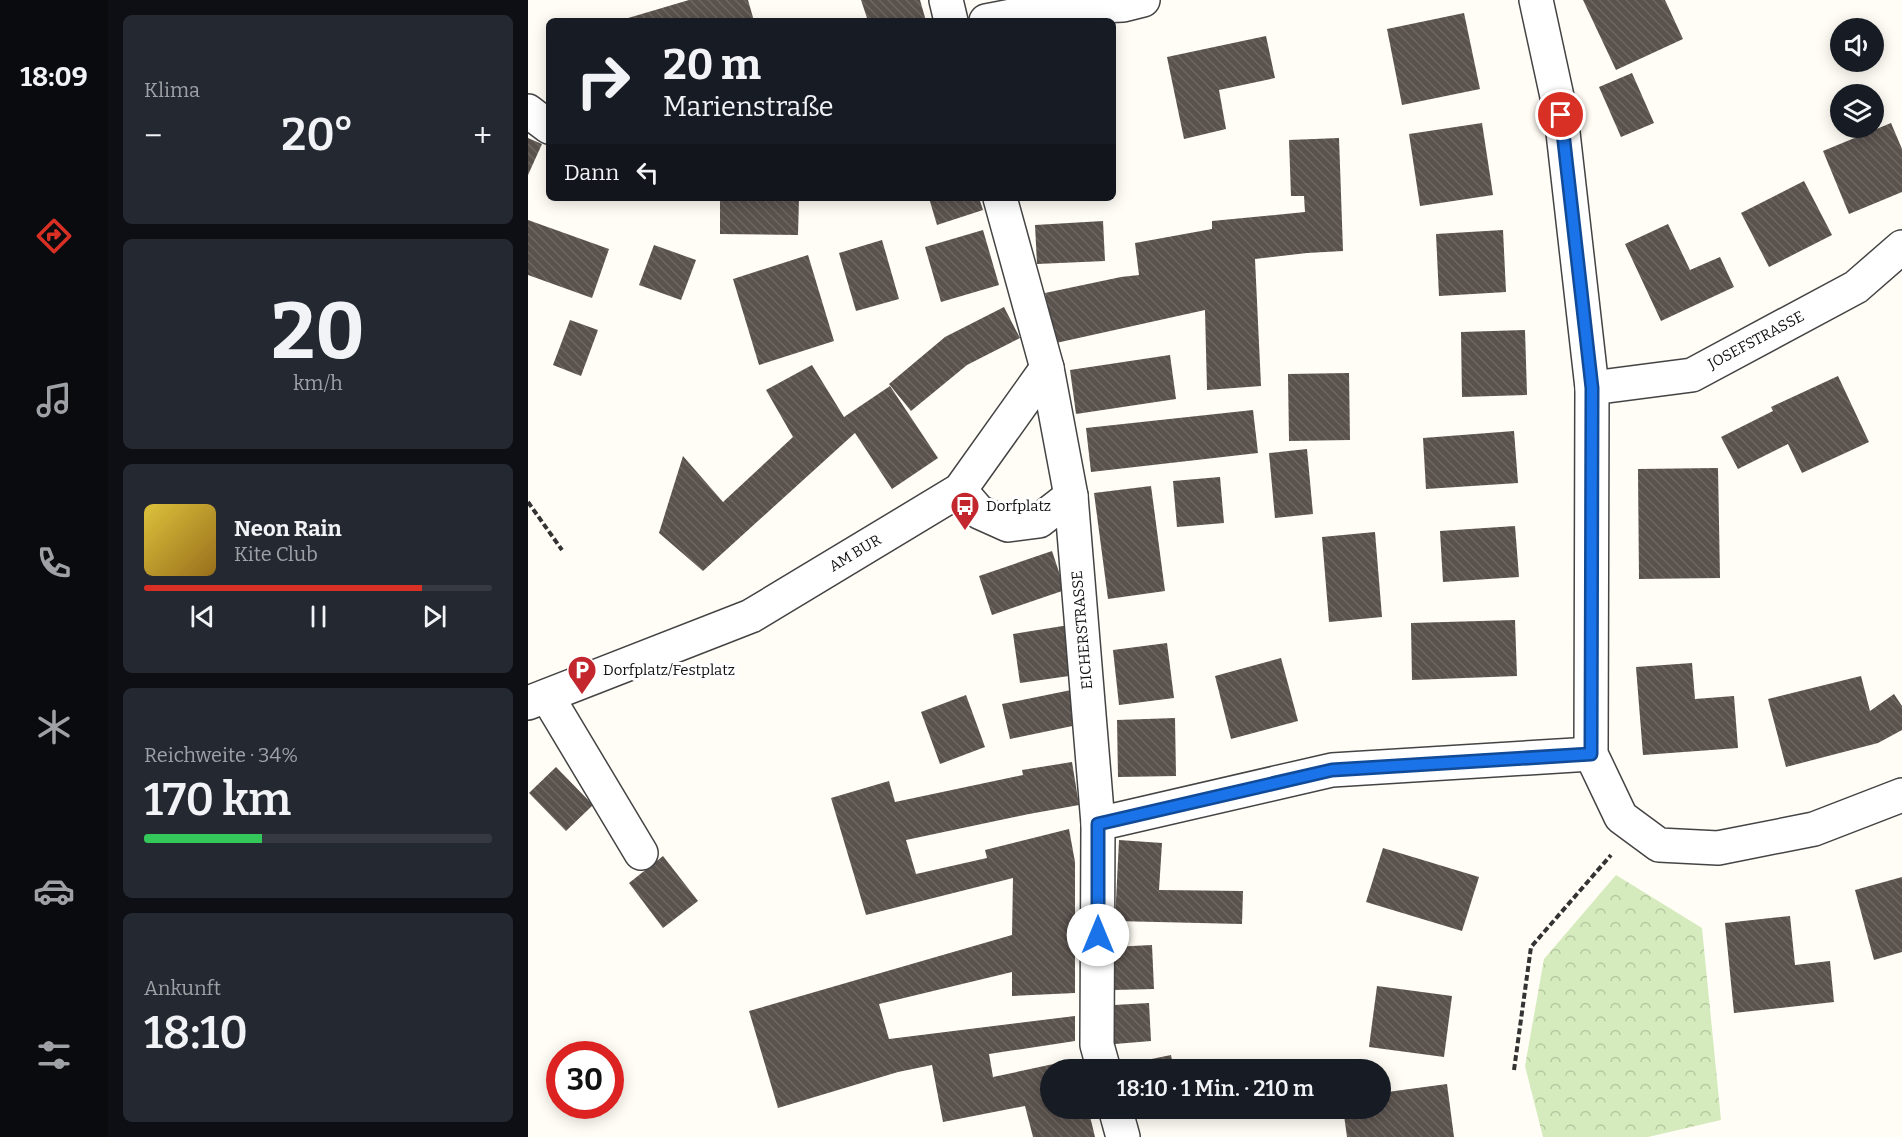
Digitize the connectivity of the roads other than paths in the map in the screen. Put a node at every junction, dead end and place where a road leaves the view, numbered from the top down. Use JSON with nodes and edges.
{"nodes":[{"id":1,"x":946,"y":0,"type":"edge"},
{"id":2,"x":1143,"y":0,"type":"edge"},
{"id":3,"x":1536,"y":0,"type":"edge"},
{"id":4,"x":950,"y":18,"type":"edge"},
{"id":5,"x":1001,"y":18,"type":"edge"},
{"id":6,"x":528,"y":111,"type":"edge"},
{"id":7,"x":546,"y":125,"type":"edge"},
{"id":8,"x":1001,"y":201,"type":"edge"},
{"id":9,"x":1902,"y":248,"type":"edge"},
{"id":10,"x":1047,"y":368,"type":"junction"},
{"id":11,"x":1592,"y":388,"type":"junction"},
{"id":12,"x":960,"y":490,"type":"junction"},
{"id":13,"x":1071,"y":496,"type":"junction"},
{"id":14,"x":537,"y":699,"type":"edge"},
{"id":15,"x":1591,"y":754,"type":"junction"},
{"id":16,"x":1902,"y":795,"type":"edge"},
{"id":17,"x":1098,"y":824,"type":"junction"},
{"id":18,"x":641,"y":853,"type":"dead end"},
{"id":19,"x":1101,"y":1059,"type":"edge"},
{"id":20,"x":1118,"y":1119,"type":"edge"},
{"id":21,"x":1123,"y":1137,"type":"edge"}],
"edges":[{"from":1,"to":4,"type":"street"},
{"from":2,"to":5,"type":"street"},
{"from":3,"to":11,"type":"street"},
{"from":6,"to":7,"type":"street"},
{"from":8,"to":10,"type":"street","name":"EICHERSTRASSE"},
{"from":9,"to":11,"type":"street","name":"JOSEFSTRASSE"},
{"from":10,"to":12,"type":"street","name":"AM BUR"},
{"from":10,"to":13,"type":"street","name":"EICHERSTRASSE"},
{"from":11,"to":15,"type":"street"},
{"from":12,"to":13,"type":"street"},
{"from":12,"to":14,"type":"street","name":"AM BUR"},
{"from":13,"to":17,"type":"street","name":"EICHERSTRASSE"},
{"from":14,"to":18,"type":"street"},
{"from":15,"to":16,"type":"street"},
{"from":15,"to":17,"type":"street"},
{"from":17,"to":19,"type":"street","name":"EICHERSTRASSE"},
{"from":20,"to":21,"type":"street"}]}
